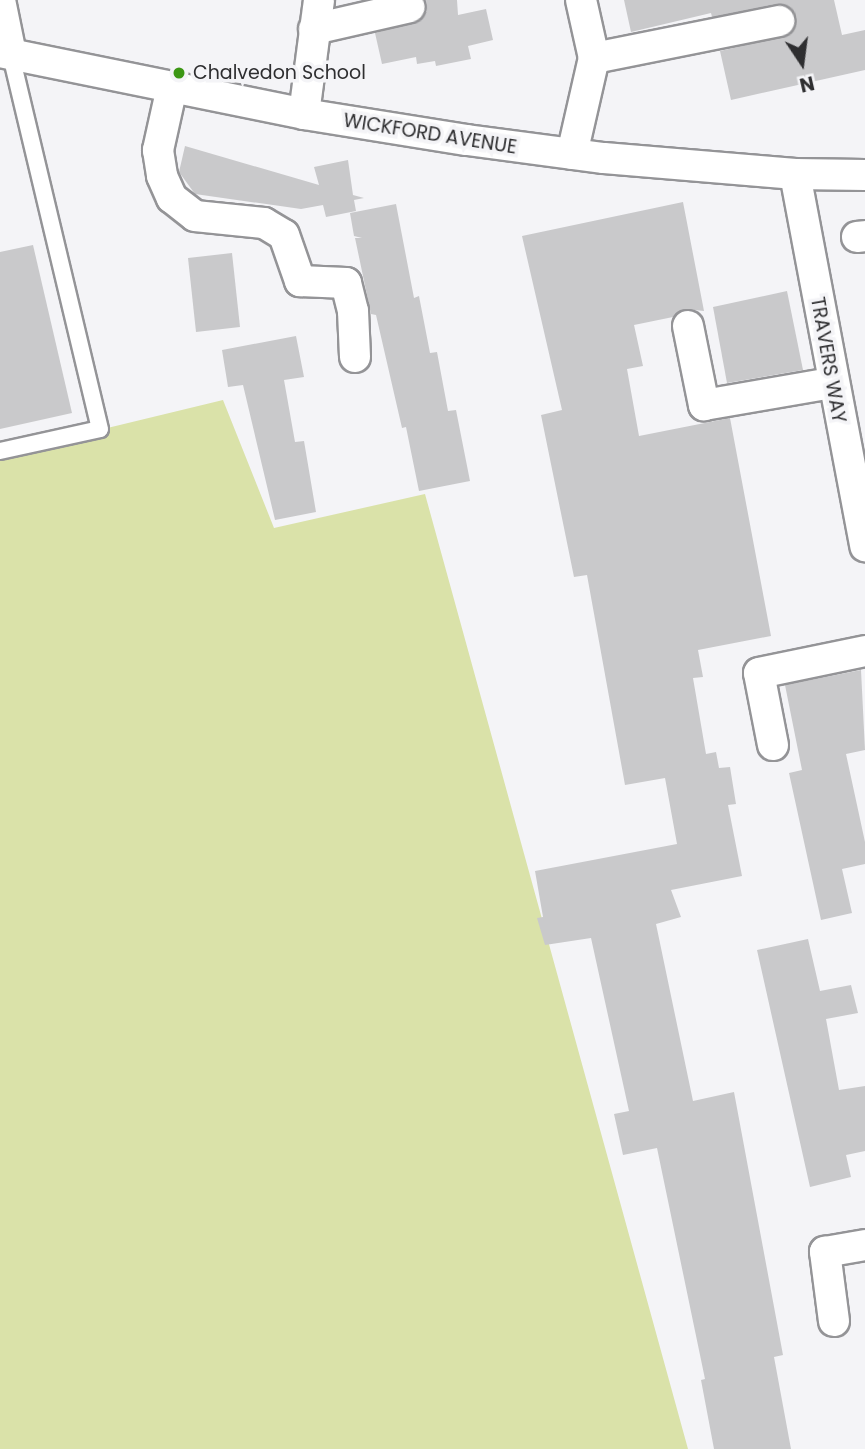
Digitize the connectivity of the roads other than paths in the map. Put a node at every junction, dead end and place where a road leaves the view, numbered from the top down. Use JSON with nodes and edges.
{"nodes":[{"id":1,"x":0,"y":0,"type":"edge"},
{"id":2,"x":319,"y":0,"type":"edge"},
{"id":3,"x":582,"y":0,"type":"edge"},
{"id":4,"x":411,"y":7,"type":"dead end"},
{"id":5,"x":779,"y":21,"type":"dead end"},
{"id":6,"x":314,"y":29,"type":"junction"},
{"id":7,"x":6,"y":53,"type":"edge"},
{"id":8,"x":594,"y":58,"type":"junction"},
{"id":9,"x":172,"y":87,"type":"junction"},
{"id":10,"x":304,"y":114,"type":"junction"},
{"id":11,"x":572,"y":155,"type":"junction"},
{"id":12,"x":795,"y":174,"type":"junction"},
{"id":13,"x":865,"y":175,"type":"edge"},
{"id":14,"x":688,"y":326,"type":"dead end"},
{"id":15,"x":355,"y":357,"type":"dead end"},
{"id":16,"x":832,"y":383,"type":"junction"},
{"id":17,"x":0,"y":451,"type":"edge"},
{"id":18,"x":864,"y":532,"type":"edge"},
{"id":19,"x":865,"y":651,"type":"edge"},
{"id":20,"x":773,"y":746,"type":"dead end"},
{"id":21,"x":865,"y":1244,"type":"edge"},
{"id":22,"x":834,"y":1321,"type":"dead end"}],
"edges":[{"from":1,"to":7,"type":"street"},
{"from":2,"to":6,"type":"street"},
{"from":3,"to":8,"type":"street"},
{"from":4,"to":6,"type":"street"},
{"from":5,"to":8,"type":"street"},
{"from":6,"to":10,"type":"street"},
{"from":7,"to":9,"type":"street","name":"WICKFORD AVENUE"},
{"from":7,"to":17,"type":"lane"},
{"from":8,"to":11,"type":"street"},
{"from":9,"to":10,"type":"street","name":"WICKFORD AVENUE"},
{"from":9,"to":15,"type":"street"},
{"from":10,"to":11,"type":"street","name":"WICKFORD AVENUE"},
{"from":11,"to":12,"type":"street","name":"WICKFORD AVENUE"},
{"from":12,"to":13,"type":"street","name":"WICKFORD AVENUE"},
{"from":12,"to":16,"type":"street","name":"TRAVERS WAY"},
{"from":14,"to":16,"type":"street"},
{"from":16,"to":18,"type":"street","name":"TRAVERS WAY"},
{"from":19,"to":20,"type":"street"},
{"from":21,"to":22,"type":"street"}]}
